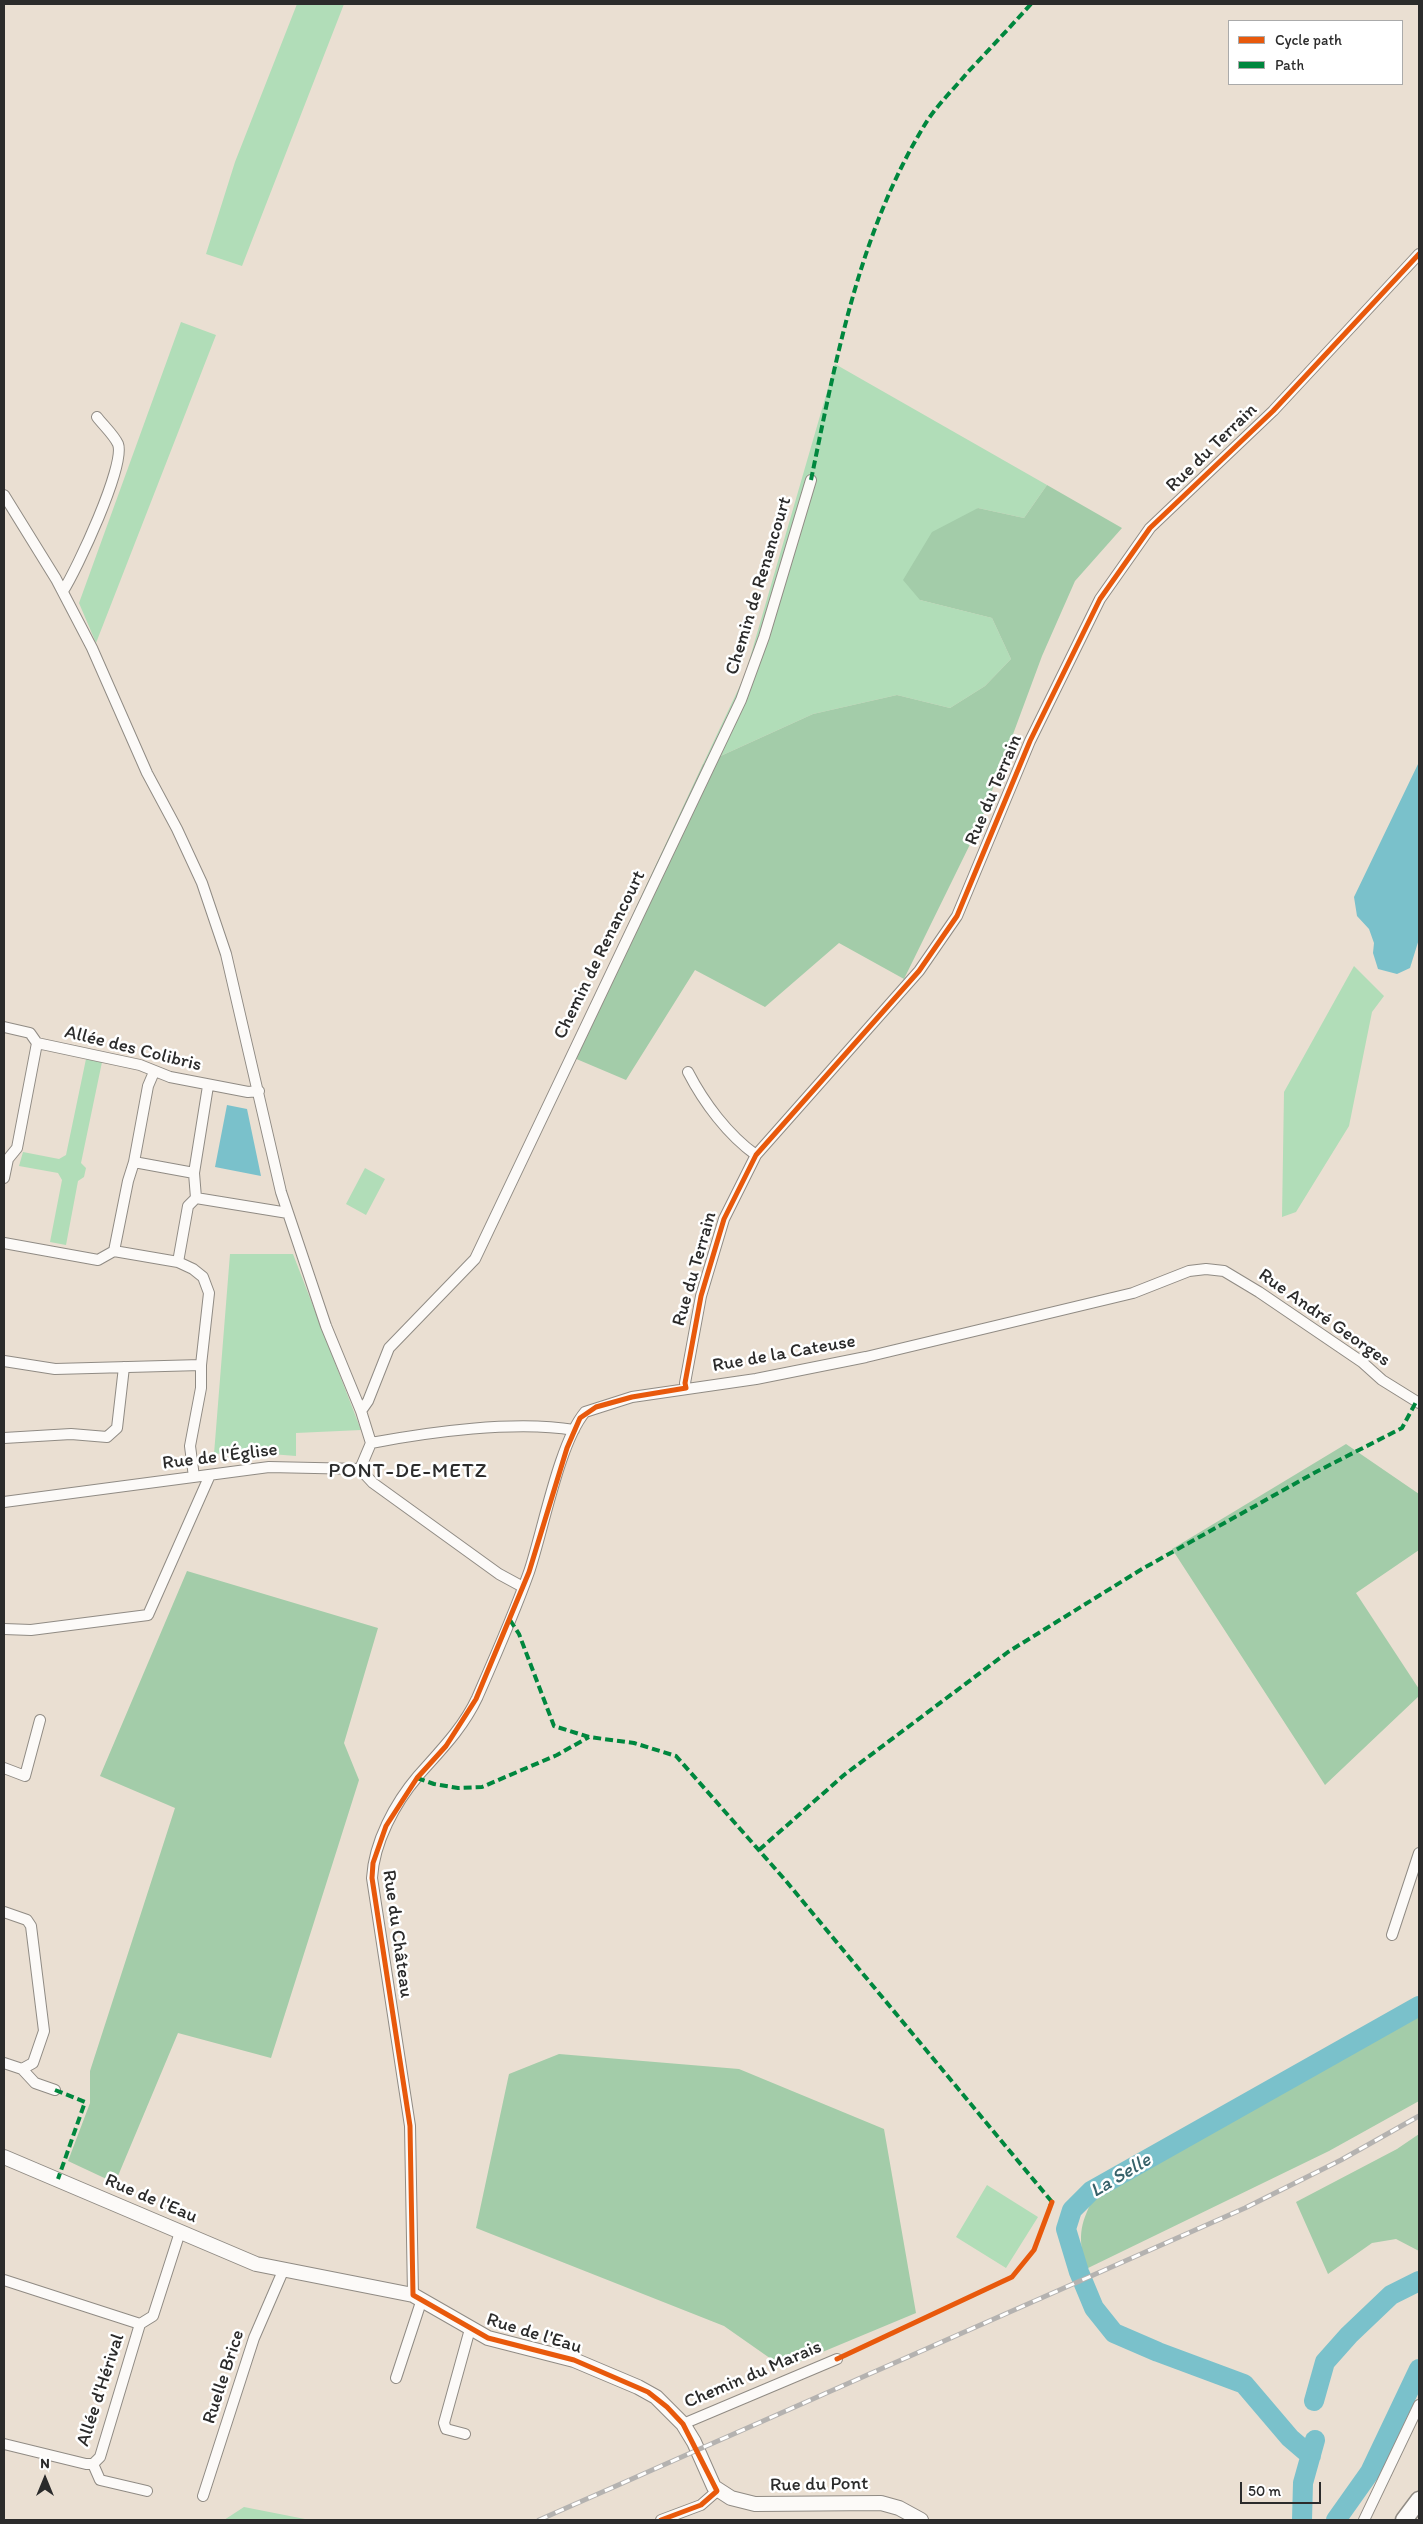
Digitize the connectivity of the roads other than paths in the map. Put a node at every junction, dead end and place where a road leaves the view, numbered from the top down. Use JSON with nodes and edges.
{"nodes":[{"id":1,"x":1419,"y":254,"type":"edge"},
{"id":2,"x":97,"y":417,"type":"dead end"},
{"id":3,"x":811,"y":480,"type":"dead end"},
{"id":4,"x":4,"y":495,"type":"edge"},
{"id":5,"x":62,"y":591,"type":"junction"},
{"id":6,"x":4,"y":1027,"type":"edge"},
{"id":7,"x":37,"y":1044,"type":"junction"},
{"id":8,"x":154,"y":1072,"type":"junction"},
{"id":9,"x":688,"y":1072,"type":"dead end"},
{"id":10,"x":208,"y":1086,"type":"junction"},
{"id":11,"x":259,"y":1091,"type":"junction"},
{"id":12,"x":756,"y":1155,"type":"junction"},
{"id":13,"x":134,"y":1162,"type":"junction"},
{"id":14,"x":194,"y":1173,"type":"junction"},
{"id":15,"x":4,"y":1178,"type":"edge"},
{"id":16,"x":196,"y":1198,"type":"junction"},
{"id":17,"x":288,"y":1213,"type":"junction"},
{"id":18,"x":4,"y":1243,"type":"edge"},
{"id":19,"x":114,"y":1251,"type":"junction"},
{"id":20,"x":178,"y":1262,"type":"junction"},
{"id":21,"x":1206,"y":1269,"type":"joint"},
{"id":22,"x":4,"y":1361,"type":"edge"},
{"id":23,"x":201,"y":1365,"type":"junction"},
{"id":24,"x":124,"y":1367,"type":"junction"},
{"id":25,"x":686,"y":1388,"type":"junction"},
{"id":26,"x":1419,"y":1404,"type":"edge"},
{"id":27,"x":361,"y":1411,"type":"junction"},
{"id":28,"x":574,"y":1430,"type":"junction"},
{"id":29,"x":4,"y":1438,"type":"edge"},
{"id":30,"x":371,"y":1443,"type":"junction"},
{"id":31,"x":360,"y":1469,"type":"junction"},
{"id":32,"x":210,"y":1475,"type":"junction"},
{"id":33,"x":194,"y":1477,"type":"junction"},
{"id":34,"x":4,"y":1502,"type":"edge"},
{"id":35,"x":523,"y":1587,"type":"junction"},
{"id":36,"x":4,"y":1631,"type":"edge"},
{"id":37,"x":40,"y":1720,"type":"dead end"},
{"id":38,"x":4,"y":1768,"type":"edge"},
{"id":39,"x":1419,"y":1853,"type":"edge"},
{"id":40,"x":4,"y":1912,"type":"edge"},
{"id":41,"x":1392,"y":1935,"type":"dead end"},
{"id":42,"x":4,"y":2063,"type":"edge"},
{"id":43,"x":22,"y":2069,"type":"junction"},
{"id":44,"x":54,"y":2090,"type":"dead end"},
{"id":45,"x":4,"y":2157,"type":"edge"},
{"id":46,"x":180,"y":2232,"type":"junction"},
{"id":47,"x":284,"y":2270,"type":"junction"},
{"id":48,"x":4,"y":2280,"type":"edge"},
{"id":49,"x":417,"y":2297,"type":"junction"},
{"id":50,"x":140,"y":2324,"type":"junction"},
{"id":51,"x":470,"y":2329,"type":"junction"},
{"id":52,"x":837,"y":2359,"type":"dead end"},
{"id":53,"x":396,"y":2378,"type":"dead end"},
{"id":54,"x":1419,"y":2405,"type":"edge"},
{"id":55,"x":683,"y":2424,"type":"junction"},
{"id":56,"x":465,"y":2434,"type":"dead end"},
{"id":57,"x":4,"y":2444,"type":"edge"},
{"id":58,"x":93,"y":2464,"type":"junction"},
{"id":59,"x":147,"y":2491,"type":"dead end"},
{"id":60,"x":717,"y":2491,"type":"junction"},
{"id":61,"x":203,"y":2496,"type":"dead end"},
{"id":62,"x":1419,"y":2500,"type":"edge"},
{"id":63,"x":661,"y":2520,"type":"edge"},
{"id":64,"x":921,"y":2520,"type":"edge"},
{"id":65,"x":1364,"y":2520,"type":"edge"},
{"id":66,"x":1404,"y":2520,"type":"edge"}],
"edges":[{"from":1,"to":12,"type":"street","name":"Rue du Terrain"},
{"from":2,"to":5,"type":"street"},
{"from":3,"to":27,"type":"street","name":"Chemin de Renancourt"},
{"from":4,"to":5,"type":"street"},
{"from":5,"to":11,"type":"street"},
{"from":6,"to":7,"type":"street","name":"Allée des Colibris"},
{"from":7,"to":8,"type":"street","name":"Allée des Colibris"},
{"from":7,"to":15,"type":"street"},
{"from":8,"to":10,"type":"street","name":"Allée des Colibris"},
{"from":8,"to":13,"type":"street"},
{"from":9,"to":12,"type":"street"},
{"from":10,"to":11,"type":"street","name":"Allée des Colibris"},
{"from":10,"to":14,"type":"street"},
{"from":11,"to":17,"type":"street"},
{"from":12,"to":25,"type":"street","name":"Rue du Terrain"},
{"from":13,"to":14,"type":"street"},
{"from":13,"to":19,"type":"street"},
{"from":14,"to":16,"type":"street"},
{"from":16,"to":17,"type":"street"},
{"from":16,"to":20,"type":"street"},
{"from":17,"to":27,"type":"street"},
{"from":18,"to":19,"type":"street"},
{"from":19,"to":20,"type":"street"},
{"from":20,"to":23,"type":"street"},
{"from":21,"to":25,"type":"street","name":"Rue de la Cateuse"},
{"from":21,"to":26,"type":"street","name":"Rue André Georges"},
{"from":22,"to":24,"type":"street"},
{"from":23,"to":24,"type":"street"},
{"from":23,"to":33,"type":"street"},
{"from":24,"to":29,"type":"street"},
{"from":25,"to":28,"type":"street","name":"Rue de la Cateuse"},
{"from":27,"to":30,"type":"street"},
{"from":28,"to":30,"type":"street"},
{"from":28,"to":35,"type":"street","name":"Rue du Château"},
{"from":30,"to":31,"type":"street"},
{"from":31,"to":32,"type":"street","name":"Rue de l'Église"},
{"from":31,"to":35,"type":"street"},
{"from":32,"to":33,"type":"street","name":"Rue de l'Église"},
{"from":32,"to":36,"type":"street"},
{"from":33,"to":34,"type":"street","name":"Rue de l'Église"},
{"from":35,"to":49,"type":"street","name":"Rue du Château"},
{"from":37,"to":38,"type":"street"},
{"from":39,"to":41,"type":"street"},
{"from":40,"to":43,"type":"street"},
{"from":42,"to":43,"type":"street"},
{"from":43,"to":44,"type":"street"},
{"from":45,"to":46,"type":"street","name":"Rue de l'Eau"},
{"from":46,"to":47,"type":"street","name":"Rue de l'Eau"},
{"from":46,"to":50,"type":"street"},
{"from":47,"to":49,"type":"street","name":"Rue de l'Eau"},
{"from":47,"to":61,"type":"street","name":"Ruelle Brice"},
{"from":48,"to":50,"type":"street"},
{"from":49,"to":51,"type":"street","name":"Rue de l'Eau"},
{"from":49,"to":53,"type":"street","name":"Rue du Château"},
{"from":50,"to":58,"type":"street","name":"Allée d'Hérival"},
{"from":51,"to":55,"type":"street","name":"Rue de l'Eau"},
{"from":51,"to":56,"type":"street"},
{"from":52,"to":55,"type":"street","name":"Chemin du Marais"},
{"from":54,"to":65,"type":"street"},
{"from":55,"to":60,"type":"street","name":"Rue de l'Eau"},
{"from":57,"to":58,"type":"street","name":"Allée d'Hérival"},
{"from":58,"to":59,"type":"street"},
{"from":60,"to":63,"type":"street"},
{"from":60,"to":64,"type":"street","name":"Rue du Pont"},
{"from":62,"to":66,"type":"main road"}]}
